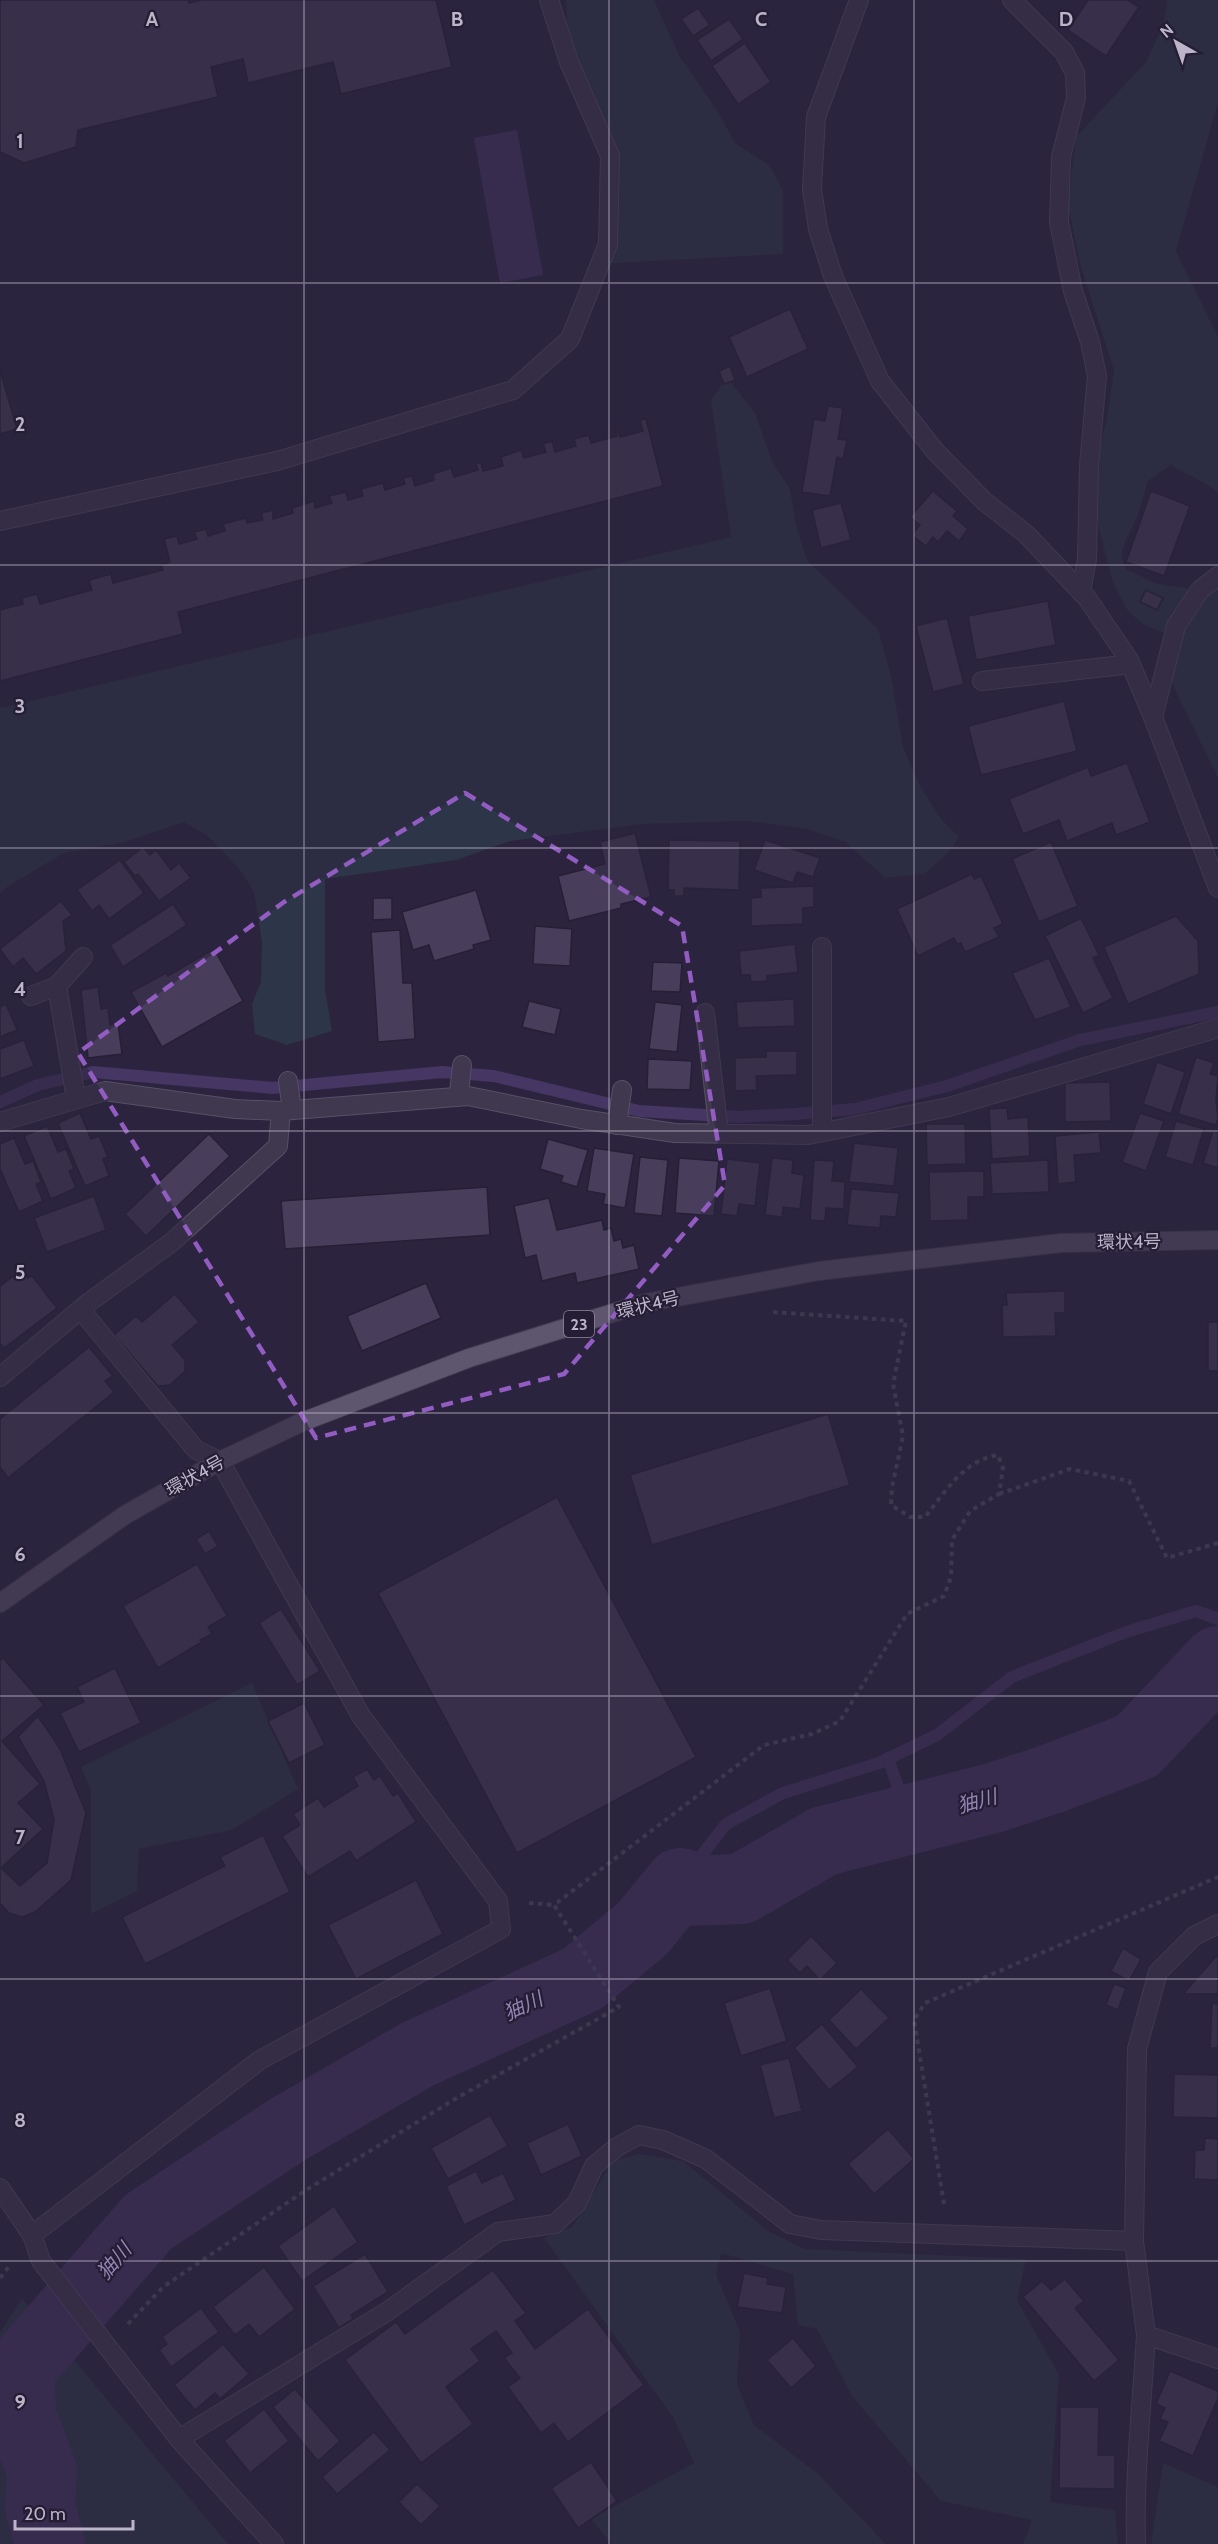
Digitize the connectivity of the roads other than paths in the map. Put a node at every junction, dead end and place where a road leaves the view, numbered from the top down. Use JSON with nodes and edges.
{"nodes":[{"id":1,"x":549,"y":0,"type":"edge"},
{"id":2,"x":859,"y":0,"type":"edge"},
{"id":3,"x":1012,"y":0,"type":"edge"},
{"id":4,"x":0,"y":521,"type":"edge"},
{"id":5,"x":1218,"y":576,"type":"edge"},
{"id":6,"x":1081,"y":592,"type":"junction"},
{"id":7,"x":1131,"y":664,"type":"junction"},
{"id":8,"x":982,"y":681,"type":"dead end"},
{"id":9,"x":1153,"y":717,"type":"junction"},
{"id":10,"x":1218,"y":888,"type":"edge"},
{"id":11,"x":822,"y":947,"type":"dead end"},
{"id":12,"x":84,"y":957,"type":"dead end"},
{"id":13,"x":57,"y":986,"type":"junction"},
{"id":14,"x":31,"y":996,"type":"dead end"},
{"id":15,"x":705,"y":1013,"type":"dead end"},
{"id":16,"x":1218,"y":1028,"type":"edge"},
{"id":17,"x":462,"y":1065,"type":"dead end"},
{"id":18,"x":288,"y":1080,"type":"dead end"},
{"id":19,"x":622,"y":1090,"type":"dead end"},
{"id":20,"x":458,"y":1095,"type":"junction"},
{"id":21,"x":75,"y":1097,"type":"junction"},
{"id":22,"x":288,"y":1110,"type":"junction"},
{"id":23,"x":0,"y":1122,"type":"edge"},
{"id":24,"x":617,"y":1123,"type":"junction"},
{"id":25,"x":822,"y":1127,"type":"junction"},
{"id":26,"x":719,"y":1132,"type":"junction"},
{"id":27,"x":1218,"y":1240,"type":"edge"},
{"id":28,"x":81,"y":1310,"type":"junction"},
{"id":29,"x":0,"y":1377,"type":"edge"},
{"id":30,"x":220,"y":1461,"type":"junction"},
{"id":31,"x":0,"y":1603,"type":"edge"},
{"id":32,"x":1218,"y":1924,"type":"edge"},
{"id":33,"x":0,"y":2188,"type":"edge"},
{"id":34,"x":32,"y":2235,"type":"junction"},
{"id":35,"x":1134,"y":2241,"type":"junction"},
{"id":36,"x":1146,"y":2335,"type":"junction"},
{"id":37,"x":1218,"y":2359,"type":"edge"},
{"id":38,"x":179,"y":2439,"type":"junction"},
{"id":39,"x":273,"y":2544,"type":"edge"},
{"id":40,"x":1136,"y":2544,"type":"edge"}],
"edges":[{"from":1,"to":4,"type":"street"},
{"from":2,"to":6,"type":"street"},
{"from":3,"to":6,"type":"street"},
{"from":5,"to":9,"type":"street"},
{"from":6,"to":7,"type":"street"},
{"from":7,"to":8,"type":"street"},
{"from":7,"to":9,"type":"street"},
{"from":9,"to":10,"type":"street"},
{"from":11,"to":25,"type":"street"},
{"from":12,"to":13,"type":"street"},
{"from":13,"to":14,"type":"street"},
{"from":13,"to":21,"type":"street"},
{"from":15,"to":26,"type":"street"},
{"from":16,"to":25,"type":"street"},
{"from":17,"to":20,"type":"street"},
{"from":18,"to":22,"type":"street"},
{"from":19,"to":24,"type":"street"},
{"from":20,"to":22,"type":"street"},
{"from":20,"to":24,"type":"street"},
{"from":21,"to":22,"type":"street"},
{"from":21,"to":23,"type":"street"},
{"from":22,"to":28,"type":"street"},
{"from":24,"to":26,"type":"street"},
{"from":25,"to":26,"type":"street"},
{"from":27,"to":30,"type":"main road","name":"環状4号","number":"23"},
{"from":28,"to":29,"type":"street"},
{"from":28,"to":30,"type":"street"},
{"from":30,"to":31,"type":"main road","name":"環状4号","number":"23"},
{"from":30,"to":34,"type":"street"},
{"from":32,"to":35,"type":"street"},
{"from":33,"to":34,"type":"street"},
{"from":34,"to":38,"type":"street"},
{"from":35,"to":36,"type":"street"},
{"from":35,"to":38,"type":"street"},
{"from":36,"to":37,"type":"street"},
{"from":36,"to":40,"type":"street"},
{"from":38,"to":39,"type":"street"}]}
